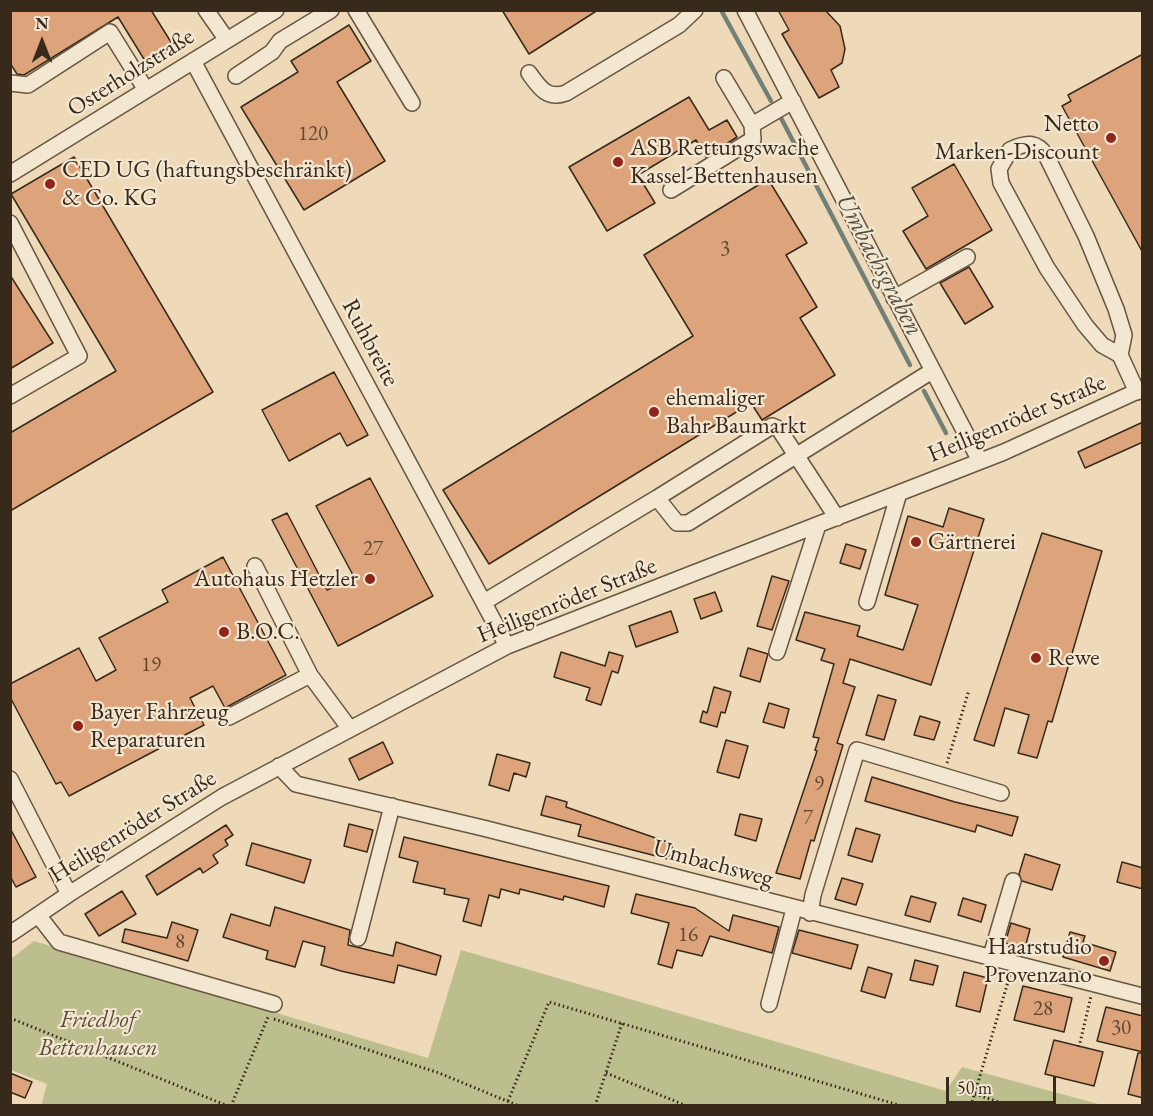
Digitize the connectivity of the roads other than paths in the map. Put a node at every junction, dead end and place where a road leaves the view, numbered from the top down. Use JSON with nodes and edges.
{"nodes":[{"id":1,"x":206,"y":10,"type":"edge"},
{"id":2,"x":276,"y":10,"type":"edge"},
{"id":3,"x":331,"y":10,"type":"edge"},
{"id":4,"x":356,"y":10,"type":"edge"},
{"id":5,"x":695,"y":10,"type":"edge"},
{"id":6,"x":745,"y":10,"type":"edge"},
{"id":7,"x":227,"y":40,"type":"junction"},
{"id":8,"x":193,"y":61,"type":"junction"},
{"id":9,"x":530,"y":73,"type":"dead end"},
{"id":10,"x":236,"y":76,"type":"dead end"},
{"id":11,"x":724,"y":78,"type":"dead end"},
{"id":12,"x":10,"y":83,"type":"edge"},
{"id":13,"x":146,"y":90,"type":"junction"},
{"id":14,"x":793,"y":101,"type":"junction"},
{"id":15,"x":412,"y":103,"type":"dead end"},
{"id":16,"x":752,"y":124,"type":"junction"},
{"id":17,"x":10,"y":174,"type":"edge"},
{"id":18,"x":671,"y":190,"type":"dead end"},
{"id":19,"x":10,"y":223,"type":"edge"},
{"id":20,"x":967,"y":257,"type":"dead end"},
{"id":21,"x":894,"y":298,"type":"junction"},
{"id":22,"x":1120,"y":355,"type":"junction"},
{"id":23,"x":932,"y":371,"type":"junction"},
{"id":24,"x":1140,"y":390,"type":"edge"},
{"id":25,"x":10,"y":396,"type":"edge"},
{"id":26,"x":795,"y":455,"type":"junction"},
{"id":27,"x":980,"y":461,"type":"junction"},
{"id":28,"x":899,"y":493,"type":"junction"},
{"id":29,"x":657,"y":498,"type":"junction"},
{"id":30,"x":837,"y":518,"type":"junction"},
{"id":31,"x":818,"y":525,"type":"junction"},
{"id":32,"x":255,"y":566,"type":"dead end"},
{"id":33,"x":484,"y":602,"type":"junction"},
{"id":34,"x":867,"y":602,"type":"dead end"},
{"id":35,"x":507,"y":646,"type":"junction"},
{"id":36,"x":777,"y":652,"type":"dead end"},
{"id":37,"x":310,"y":675,"type":"junction"},
{"id":38,"x":229,"y":717,"type":"dead end"},
{"id":39,"x":350,"y":729,"type":"junction"},
{"id":40,"x":279,"y":766,"type":"junction"},
{"id":41,"x":10,"y":779,"type":"edge"},
{"id":42,"x":1001,"y":793,"type":"dead end"},
{"id":43,"x":392,"y":806,"type":"junction"},
{"id":44,"x":1013,"y":881,"type":"dead end"},
{"id":45,"x":69,"y":894,"type":"junction"},
{"id":46,"x":794,"y":909,"type":"junction"},
{"id":47,"x":810,"y":913,"type":"junction"},
{"id":48,"x":38,"y":915,"type":"junction"},
{"id":49,"x":10,"y":934,"type":"edge"},
{"id":50,"x":358,"y":938,"type":"dead end"},
{"id":51,"x":991,"y":956,"type":"junction"},
{"id":52,"x":1143,"y":996,"type":"edge"},
{"id":53,"x":274,"y":1004,"type":"dead end"},
{"id":54,"x":769,"y":1004,"type":"dead end"}],
"edges":[{"from":1,"to":7,"type":"street"},
{"from":2,"to":7,"type":"street","name":"Osterholzstraße"},
{"from":3,"to":10,"type":"street"},
{"from":4,"to":15,"type":"street"},
{"from":5,"to":9,"type":"street"},
{"from":6,"to":14,"type":"street"},
{"from":7,"to":8,"type":"street","name":"Osterholzstraße"},
{"from":8,"to":13,"type":"street","name":"Osterholzstraße"},
{"from":8,"to":33,"type":"street","name":"Ruhbreite"},
{"from":11,"to":16,"type":"street"},
{"from":12,"to":13,"type":"street"},
{"from":13,"to":17,"type":"street","name":"Osterholzstraße"},
{"from":14,"to":16,"type":"street"},
{"from":14,"to":21,"type":"street"},
{"from":16,"to":18,"type":"street"},
{"from":19,"to":25,"type":"street"},
{"from":20,"to":21,"type":"street"},
{"from":21,"to":23,"type":"street"},
{"from":22,"to":22,"type":"street"},
{"from":22,"to":24,"type":"street"},
{"from":23,"to":26,"type":"street"},
{"from":23,"to":27,"type":"street"},
{"from":24,"to":27,"type":"street","name":"Heiligenröder Straße"},
{"from":26,"to":29,"type":"street"},
{"from":26,"to":29,"type":"street"},
{"from":26,"to":30,"type":"street"},
{"from":27,"to":28,"type":"street","name":"Heiligenröder Straße"},
{"from":28,"to":30,"type":"street","name":"Heiligenröder Straße"},
{"from":28,"to":34,"type":"street"},
{"from":29,"to":33,"type":"street"},
{"from":30,"to":31,"type":"street","name":"Heiligenröder Straße"},
{"from":31,"to":35,"type":"street","name":"Heiligenröder Straße"},
{"from":31,"to":36,"type":"street"},
{"from":32,"to":37,"type":"street"},
{"from":33,"to":35,"type":"street","name":"Ruhbreite"},
{"from":35,"to":39,"type":"street","name":"Heiligenröder Straße"},
{"from":37,"to":38,"type":"street"},
{"from":37,"to":39,"type":"street"},
{"from":39,"to":40,"type":"street","name":"Heiligenröder Straße"},
{"from":40,"to":43,"type":"street","name":"Umbachsweg"},
{"from":40,"to":45,"type":"street","name":"Heiligenröder Straße"},
{"from":41,"to":45,"type":"street"},
{"from":42,"to":47,"type":"street"},
{"from":43,"to":46,"type":"street","name":"Umbachsweg"},
{"from":43,"to":50,"type":"street"},
{"from":44,"to":51,"type":"street"},
{"from":45,"to":48,"type":"street","name":"Heiligenröder Straße"},
{"from":46,"to":47,"type":"street","name":"Umbachsweg"},
{"from":46,"to":54,"type":"street"},
{"from":47,"to":51,"type":"street","name":"Umbachsweg"},
{"from":48,"to":49,"type":"street","name":"Heiligenröder Straße"},
{"from":48,"to":53,"type":"street","name":"Heiligenröder Straße"},
{"from":51,"to":52,"type":"street","name":"Umbachsweg"}]}
